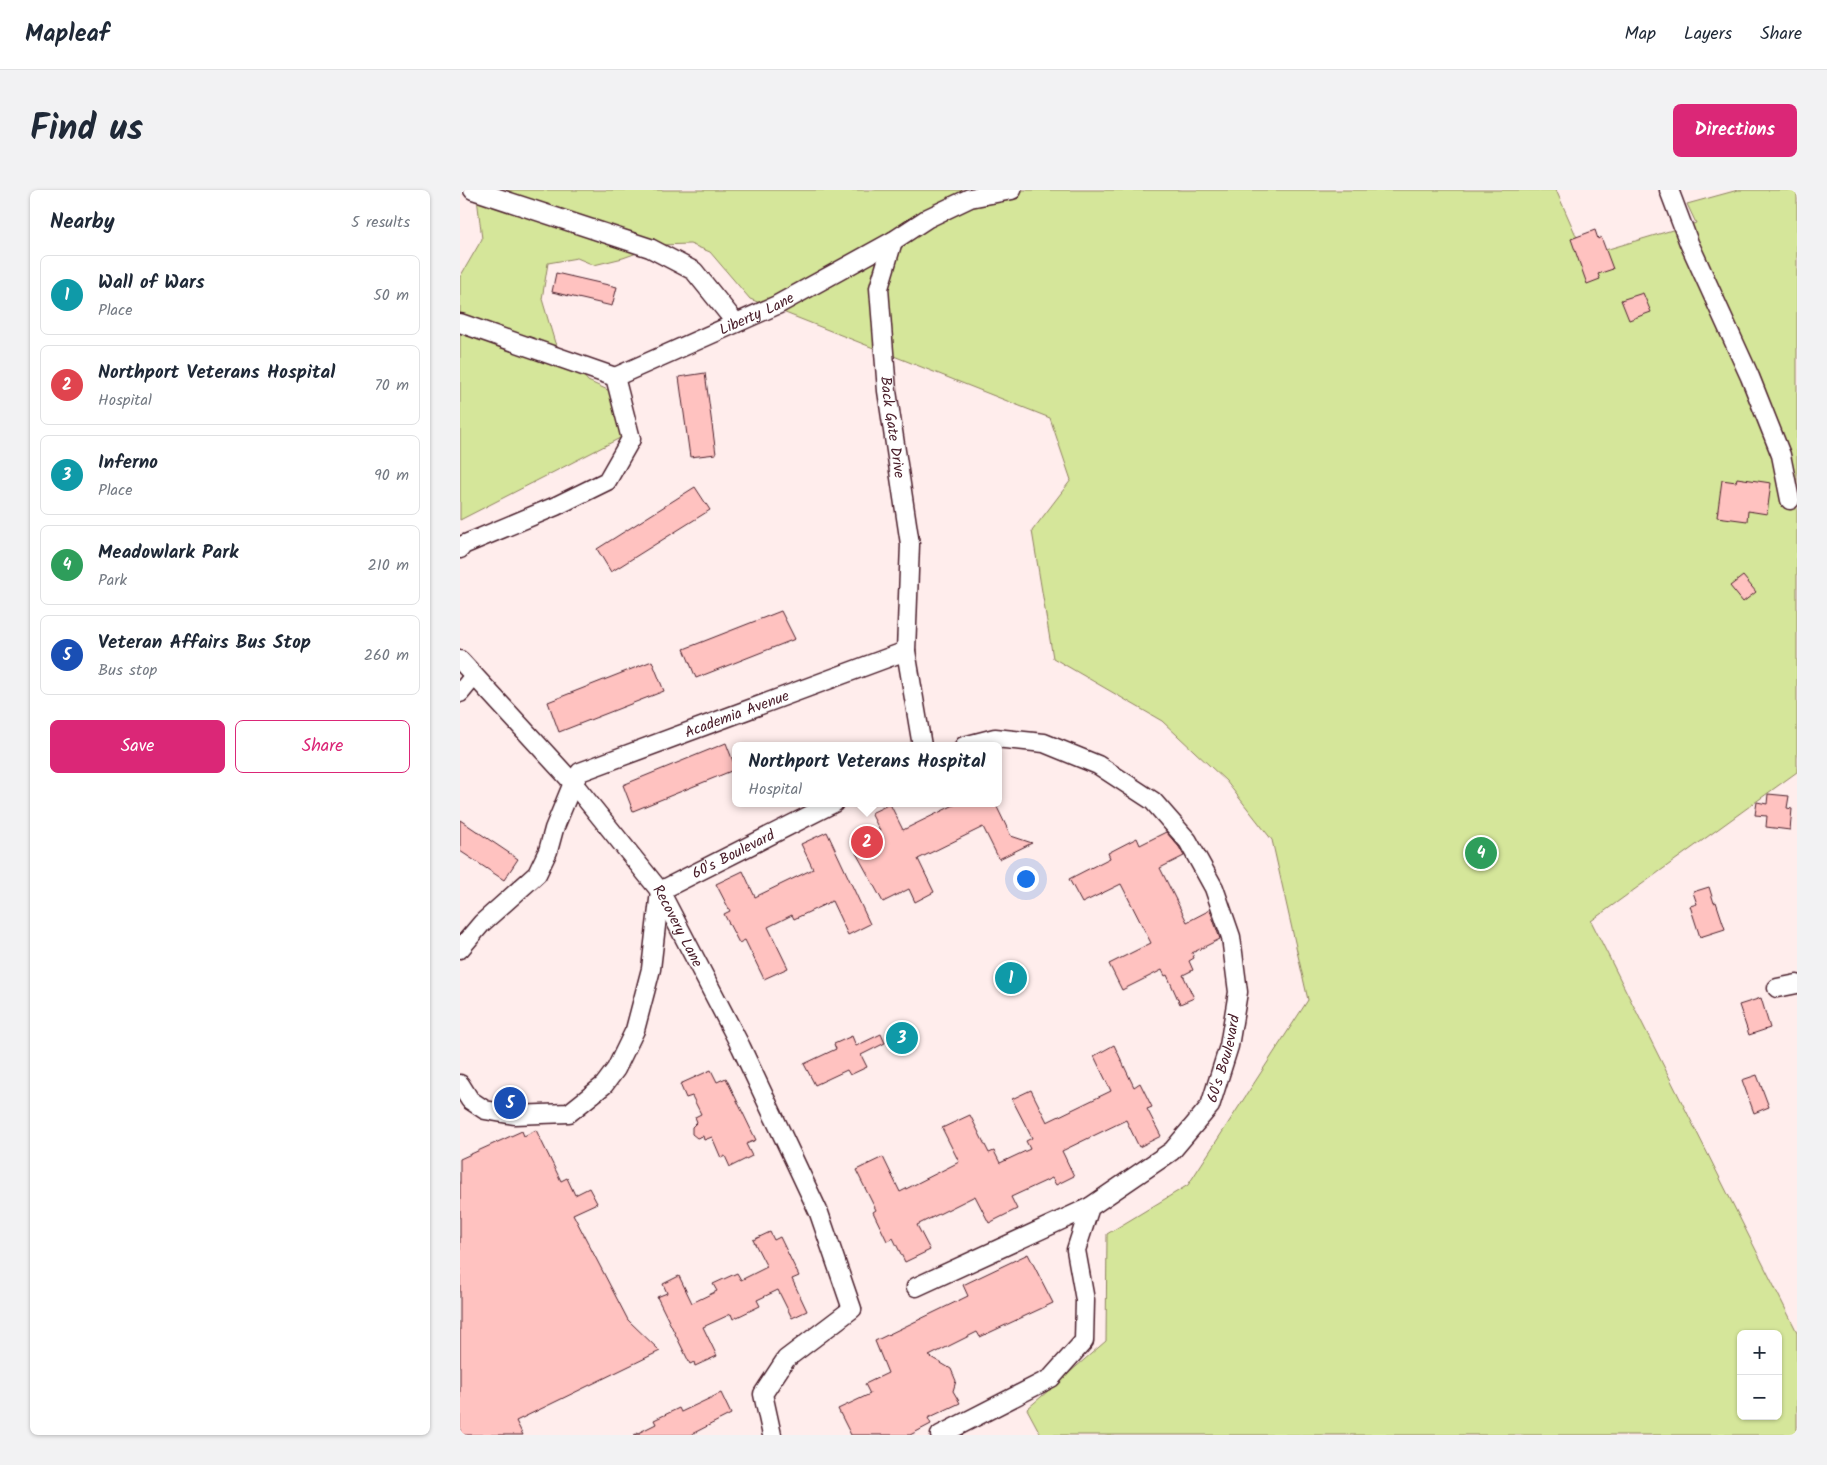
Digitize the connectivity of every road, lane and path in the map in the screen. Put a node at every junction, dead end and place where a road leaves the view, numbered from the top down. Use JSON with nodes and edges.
{"nodes":[{"id":1,"x":473,"y":190,"type":"edge"},
{"id":2,"x":1012,"y":190,"type":"edge"},
{"id":3,"x":1669,"y":190,"type":"edge"},
{"id":4,"x":893,"y":241,"type":"junction"},
{"id":5,"x":460,"y":323,"type":"edge"},
{"id":6,"x":736,"y":323,"type":"junction"},
{"id":7,"x":615,"y":377,"type":"junction"},
{"id":8,"x":1790,"y":500,"type":"dead end"},
{"id":9,"x":460,"y":549,"type":"edge"},
{"id":10,"x":906,"y":651,"type":"junction"},
{"id":11,"x":460,"y":660,"type":"edge"},
{"id":12,"x":474,"y":676,"type":"junction"},
{"id":13,"x":460,"y":693,"type":"edge"},
{"id":14,"x":921,"y":742,"type":"edge"},
{"id":15,"x":980,"y":742,"type":"edge"},
{"id":16,"x":573,"y":783,"type":"junction"},
{"id":17,"x":826,"y":807,"type":"edge"},
{"id":18,"x":660,"y":890,"type":"junction"},
{"id":19,"x":460,"y":949,"type":"edge"},
{"id":20,"x":1797,"y":984,"type":"edge"},
{"id":21,"x":1777,"y":988,"type":"dead end"},
{"id":22,"x":460,"y":1084,"type":"edge"},
{"id":23,"x":465,"y":1103,"type":"edge"},
{"id":24,"x":1090,"y":1207,"type":"junction"},
{"id":25,"x":916,"y":1287,"type":"dead end"},
{"id":26,"x":772,"y":1435,"type":"edge"},
{"id":27,"x":940,"y":1435,"type":"edge"}],
"edges":[{"from":1,"to":6,"type":"lane"},
{"from":2,"to":4,"type":"lane"},
{"from":3,"to":8,"type":"lane"},
{"from":4,"to":6,"type":"lane","name":"Liberty Lane"},
{"from":4,"to":10,"type":"lane","name":"Back Gate Drive"},
{"from":5,"to":7,"type":"lane"},
{"from":6,"to":7,"type":"lane","name":"Liberty Lane"},
{"from":7,"to":9,"type":"lane"},
{"from":10,"to":14,"type":"lane","name":"Back Gate Drive"},
{"from":10,"to":16,"type":"lane","name":"Academia Avenue"},
{"from":11,"to":12,"type":"lane","name":"Recovery Lane"},
{"from":12,"to":13,"type":"lane"},
{"from":12,"to":16,"type":"lane","name":"Recovery Lane"},
{"from":15,"to":24,"type":"lane","name":"60's Boulevard"},
{"from":16,"to":18,"type":"lane","name":"Recovery Lane"},
{"from":16,"to":19,"type":"lane"},
{"from":17,"to":18,"type":"lane","name":"60's Boulevard"},
{"from":18,"to":23,"type":"lane"},
{"from":18,"to":26,"type":"lane","name":"Recovery Lane"},
{"from":20,"to":21,"type":"lane"},
{"from":22,"to":23,"type":"lane"},
{"from":24,"to":25,"type":"lane","name":"60's Boulevard"},
{"from":24,"to":27,"type":"lane"}]}
